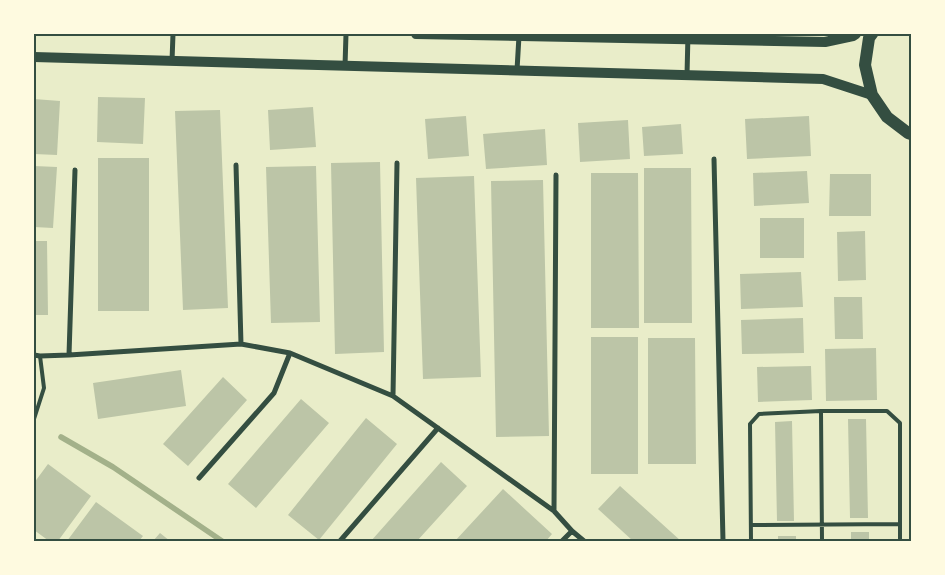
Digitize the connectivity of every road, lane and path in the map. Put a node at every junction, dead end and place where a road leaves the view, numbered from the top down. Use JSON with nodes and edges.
{"nodes":[{"id":1,"x":173,"y":34,"type":"edge"},
{"id":2,"x":346,"y":34,"type":"edge"},
{"id":3,"x":416,"y":34,"type":"edge"},
{"id":4,"x":856,"y":34,"type":"edge"},
{"id":5,"x":872,"y":34,"type":"edge"},
{"id":6,"x":519,"y":35,"type":"edge"},
{"id":7,"x":688,"y":36,"type":"edge"},
{"id":8,"x":34,"y":57,"type":"edge"},
{"id":9,"x":172,"y":61,"type":"junction"},
{"id":10,"x":345,"y":66,"type":"junction"},
{"id":11,"x":517,"y":71,"type":"junction"},
{"id":12,"x":687,"y":75,"type":"junction"},
{"id":13,"x":872,"y":95,"type":"junction"},
{"id":14,"x":910,"y":135,"type":"edge"},
{"id":15,"x":714,"y":159,"type":"dead end"},
{"id":16,"x":397,"y":163,"type":"dead end"},
{"id":17,"x":236,"y":165,"type":"dead end"},
{"id":18,"x":75,"y":170,"type":"dead end"},
{"id":19,"x":556,"y":175,"type":"dead end"},
{"id":20,"x":241,"y":344,"type":"junction"},
{"id":21,"x":290,"y":353,"type":"junction"},
{"id":22,"x":34,"y":355,"type":"edge"},
{"id":23,"x":69,"y":355,"type":"junction"},
{"id":24,"x":40,"y":356,"type":"junction"},
{"id":25,"x":393,"y":396,"type":"junction"},
{"id":26,"x":821,"y":411,"type":"junction"},
{"id":27,"x":34,"y":419,"type":"edge"},
{"id":28,"x":438,"y":428,"type":"junction"},
{"id":29,"x":199,"y":478,"type":"dead end"},
{"id":30,"x":554,"y":511,"type":"junction"},
{"id":31,"x":822,"y":524,"type":"junction"},
{"id":32,"x":900,"y":524,"type":"junction"},
{"id":33,"x":751,"y":525,"type":"junction"},
{"id":34,"x":572,"y":531,"type":"junction"},
{"id":35,"x":340,"y":541,"type":"edge"},
{"id":36,"x":562,"y":541,"type":"edge"},
{"id":37,"x":584,"y":541,"type":"edge"},
{"id":38,"x":724,"y":541,"type":"edge"},
{"id":39,"x":751,"y":541,"type":"edge"},
{"id":40,"x":822,"y":541,"type":"edge"},
{"id":41,"x":900,"y":541,"type":"edge"}],
"edges":[{"from":1,"to":9,"type":"street"},
{"from":2,"to":10,"type":"street"},
{"from":3,"to":6,"type":"main road"},
{"from":4,"to":7,"type":"main road"},
{"from":5,"to":13,"type":"main road"},
{"from":6,"to":7,"type":"main road"},
{"from":6,"to":11,"type":"street"},
{"from":7,"to":12,"type":"street"},
{"from":8,"to":9,"type":"main road"},
{"from":9,"to":10,"type":"main road"},
{"from":10,"to":11,"type":"main road"},
{"from":11,"to":12,"type":"main road"},
{"from":12,"to":13,"type":"main road"},
{"from":13,"to":14,"type":"main road"},
{"from":15,"to":38,"type":"street"},
{"from":16,"to":25,"type":"street"},
{"from":17,"to":20,"type":"street"},
{"from":18,"to":23,"type":"street"},
{"from":19,"to":30,"type":"street"},
{"from":20,"to":21,"type":"street"},
{"from":20,"to":23,"type":"street"},
{"from":21,"to":25,"type":"street"},
{"from":21,"to":29,"type":"street"},
{"from":22,"to":24,"type":"street"},
{"from":23,"to":24,"type":"street"},
{"from":24,"to":27,"type":"lane"},
{"from":25,"to":28,"type":"street"},
{"from":26,"to":31,"type":"lane"},
{"from":26,"to":32,"type":"lane"},
{"from":26,"to":33,"type":"lane"},
{"from":28,"to":30,"type":"street"},
{"from":28,"to":35,"type":"street"},
{"from":30,"to":34,"type":"street"},
{"from":31,"to":32,"type":"lane"},
{"from":31,"to":33,"type":"lane"},
{"from":31,"to":40,"type":"lane"},
{"from":32,"to":41,"type":"lane"},
{"from":33,"to":39,"type":"lane"},
{"from":34,"to":36,"type":"street"},
{"from":34,"to":37,"type":"street"}]}
